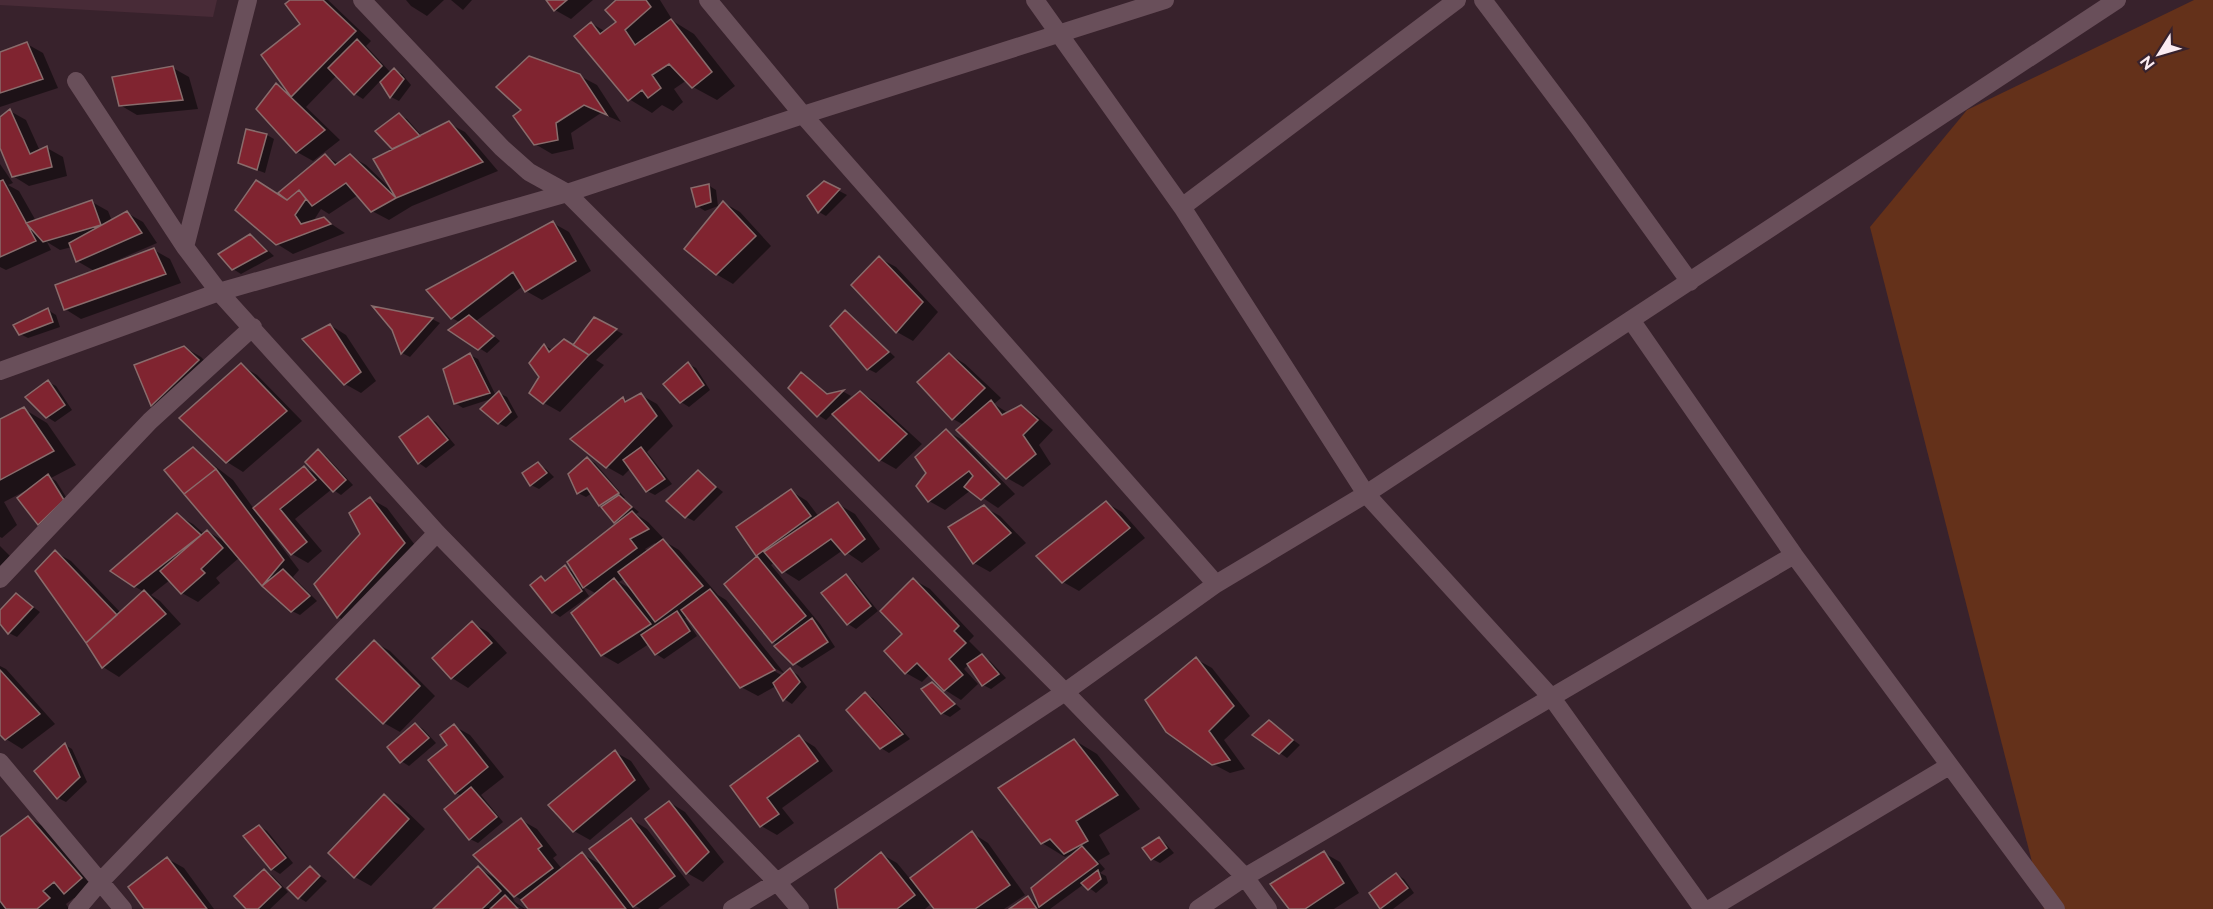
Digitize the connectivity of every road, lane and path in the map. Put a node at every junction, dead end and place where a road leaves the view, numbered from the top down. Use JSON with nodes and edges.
{"nodes":[{"id":1,"x":248,"y":0,"type":"edge"},
{"id":2,"x":362,"y":0,"type":"edge"},
{"id":3,"x":708,"y":0,"type":"edge"},
{"id":4,"x":1035,"y":0,"type":"edge"},
{"id":5,"x":1165,"y":0,"type":"edge"},
{"id":6,"x":1457,"y":0,"type":"edge"},
{"id":7,"x":1483,"y":0,"type":"edge"},
{"id":8,"x":2117,"y":0,"type":"edge"},
{"id":9,"x":1058,"y":34,"type":"junction"},
{"id":10,"x":76,"y":81,"type":"dead end"},
{"id":11,"x":803,"y":115,"type":"junction"},
{"id":12,"x":567,"y":193,"type":"junction"},
{"id":13,"x":1182,"y":207,"type":"junction"},
{"id":14,"x":185,"y":247,"type":"junction"},
{"id":15,"x":1690,"y":282,"type":"junction"},
{"id":16,"x":219,"y":292,"type":"junction"},
{"id":17,"x":1631,"y":320,"type":"junction"},
{"id":18,"x":253,"y":327,"type":"junction"},
{"id":19,"x":0,"y":371,"type":"edge"},
{"id":20,"x":1366,"y":494,"type":"junction"},
{"id":21,"x":437,"y":533,"type":"junction"},
{"id":22,"x":1794,"y":555,"type":"junction"},
{"id":23,"x":0,"y":579,"type":"edge"},
{"id":24,"x":1216,"y":584,"type":"junction"},
{"id":25,"x":1065,"y":692,"type":"junction"},
{"id":26,"x":1552,"y":698,"type":"junction"},
{"id":27,"x":0,"y":762,"type":"edge"},
{"id":28,"x":1949,"y":766,"type":"junction"},
{"id":29,"x":1245,"y":877,"type":"junction"},
{"id":30,"x":100,"y":882,"type":"junction"},
{"id":31,"x":777,"y":882,"type":"junction"},
{"id":32,"x":76,"y":909,"type":"edge"},
{"id":33,"x":123,"y":909,"type":"edge"},
{"id":34,"x":732,"y":909,"type":"edge"},
{"id":35,"x":800,"y":909,"type":"edge"},
{"id":36,"x":1198,"y":909,"type":"edge"},
{"id":37,"x":1268,"y":909,"type":"edge"},
{"id":38,"x":1703,"y":909,"type":"edge"},
{"id":39,"x":1710,"y":909,"type":"edge"},
{"id":40,"x":2056,"y":909,"type":"edge"}],
"edges":[{"from":1,"to":14,"type":"street"},
{"from":2,"to":12,"type":"street"},
{"from":3,"to":11,"type":"street"},
{"from":4,"to":9,"type":"street"},
{"from":5,"to":9,"type":"street"},
{"from":6,"to":13,"type":"street"},
{"from":7,"to":15,"type":"street"},
{"from":8,"to":15,"type":"street"},
{"from":9,"to":11,"type":"street"},
{"from":9,"to":13,"type":"street"},
{"from":10,"to":14,"type":"street"},
{"from":11,"to":12,"type":"street"},
{"from":11,"to":24,"type":"street"},
{"from":12,"to":16,"type":"street"},
{"from":12,"to":25,"type":"street"},
{"from":13,"to":20,"type":"street"},
{"from":14,"to":16,"type":"street"},
{"from":15,"to":17,"type":"street"},
{"from":16,"to":18,"type":"street"},
{"from":16,"to":19,"type":"street"},
{"from":17,"to":20,"type":"street"},
{"from":17,"to":22,"type":"street"},
{"from":18,"to":21,"type":"street"},
{"from":18,"to":23,"type":"street"},
{"from":20,"to":24,"type":"street"},
{"from":20,"to":26,"type":"street"},
{"from":21,"to":30,"type":"street"},
{"from":21,"to":31,"type":"street"},
{"from":22,"to":26,"type":"street"},
{"from":22,"to":28,"type":"street"},
{"from":24,"to":25,"type":"street"},
{"from":25,"to":29,"type":"street"},
{"from":25,"to":31,"type":"street"},
{"from":26,"to":29,"type":"street"},
{"from":26,"to":38,"type":"street"},
{"from":27,"to":30,"type":"street"},
{"from":28,"to":39,"type":"street"},
{"from":28,"to":40,"type":"street"},
{"from":29,"to":36,"type":"street"},
{"from":29,"to":37,"type":"street"},
{"from":30,"to":32,"type":"street"},
{"from":30,"to":33,"type":"street"},
{"from":31,"to":34,"type":"street"},
{"from":31,"to":35,"type":"street"}]}
